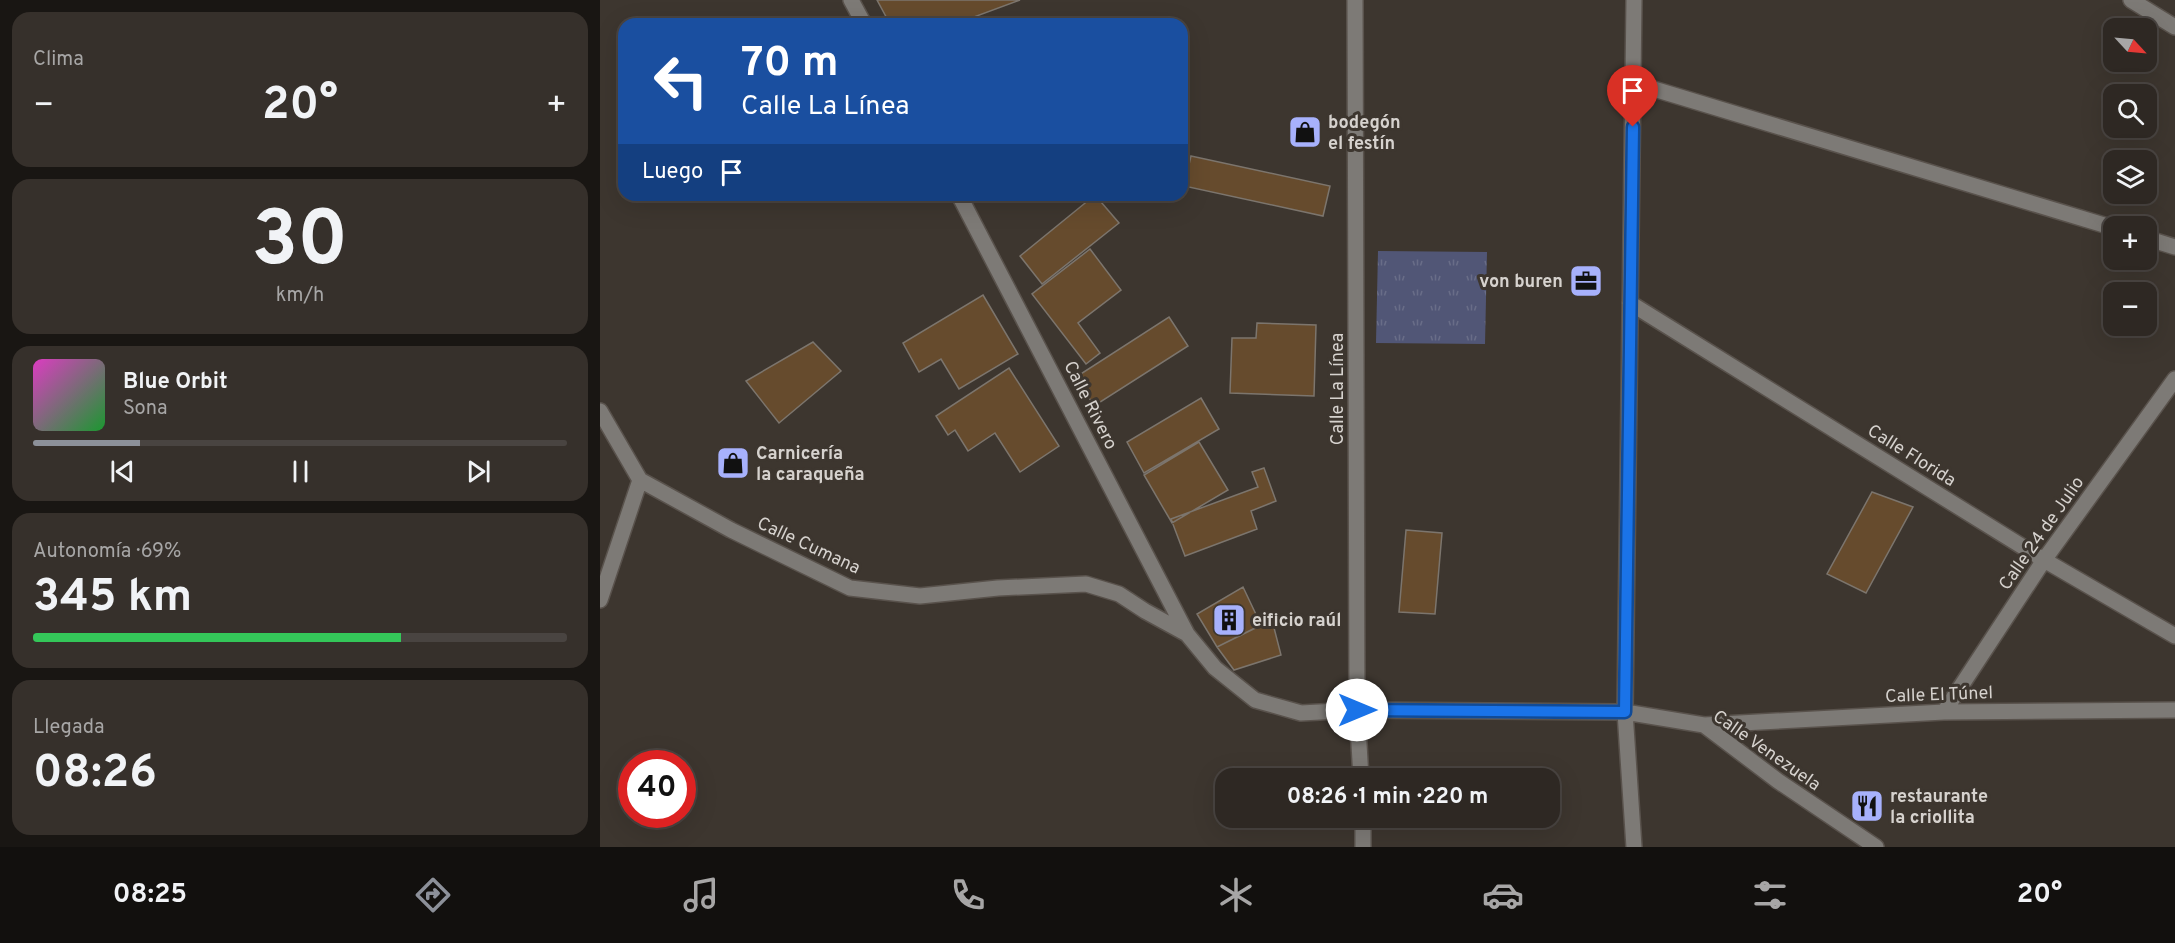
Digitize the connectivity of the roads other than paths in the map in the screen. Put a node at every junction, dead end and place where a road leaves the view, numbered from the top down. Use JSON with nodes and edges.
{"nodes":[{"id":1,"x":851,"y":0,"type":"edge"},
{"id":2,"x":1355,"y":0,"type":"edge"},
{"id":3,"x":1634,"y":0,"type":"edge"},
{"id":4,"x":2131,"y":0,"type":"edge"},
{"id":5,"x":861,"y":18,"type":"edge"},
{"id":6,"x":2175,"y":27,"type":"edge"},
{"id":7,"x":1634,"y":83,"type":"junction"},
{"id":8,"x":962,"y":201,"type":"edge"},
{"id":9,"x":2103,"y":225,"type":"edge"},
{"id":10,"x":2157,"y":241,"type":"edge"},
{"id":11,"x":2175,"y":247,"type":"edge"},
{"id":12,"x":1630,"y":303,"type":"junction"},
{"id":13,"x":2175,"y":379,"type":"edge"},
{"id":14,"x":600,"y":411,"type":"edge"},
{"id":15,"x":640,"y":480,"type":"junction"},
{"id":16,"x":2044,"y":560,"type":"junction"},
{"id":17,"x":600,"y":600,"type":"edge"},
{"id":18,"x":1187,"y":634,"type":"junction"},
{"id":19,"x":2175,"y":636,"type":"edge"},
{"id":20,"x":1357,"y":710,"type":"junction"},
{"id":21,"x":2175,"y":710,"type":"edge"},
{"id":22,"x":1625,"y":712,"type":"junction"},
{"id":23,"x":1944,"y":712,"type":"junction"},
{"id":24,"x":1704,"y":725,"type":"junction"},
{"id":25,"x":1360,"y":768,"type":"edge"},
{"id":26,"x":1362,"y":828,"type":"edge"},
{"id":27,"x":1363,"y":847,"type":"edge"},
{"id":28,"x":1634,"y":847,"type":"edge"},
{"id":29,"x":1876,"y":847,"type":"edge"}],
"edges":[{"from":1,"to":5,"type":"street"},
{"from":2,"to":20,"type":"street","name":"Calle La Línea"},
{"from":3,"to":7,"type":"street"},
{"from":4,"to":6,"type":"street"},
{"from":7,"to":9,"type":"street"},
{"from":7,"to":12,"type":"street"},
{"from":8,"to":18,"type":"street","name":"Calle Rivero"},
{"from":10,"to":11,"type":"street"},
{"from":12,"to":16,"type":"street","name":"Calle Florida"},
{"from":12,"to":22,"type":"street"},
{"from":13,"to":16,"type":"street","name":"Calle 24 de Julio"},
{"from":14,"to":15,"type":"street"},
{"from":15,"to":17,"type":"street"},
{"from":15,"to":18,"type":"street","name":"Calle Cumana"},
{"from":16,"to":19,"type":"street","name":"Calle Florida"},
{"from":16,"to":23,"type":"street","name":"Calle 24 de Julio"},
{"from":18,"to":20,"type":"street","name":"Calle Venezuela"},
{"from":20,"to":22,"type":"street","name":"Calle Venezuela"},
{"from":20,"to":25,"type":"street","name":"Calle La Línea"},
{"from":21,"to":23,"type":"street","name":"Calle El Túnel"},
{"from":22,"to":24,"type":"street","name":"Calle Venezuela"},
{"from":22,"to":28,"type":"street"},
{"from":23,"to":24,"type":"street","name":"Calle El Túnel"},
{"from":24,"to":29,"type":"street","name":"Calle Venezuela"},
{"from":26,"to":27,"type":"street"}]}
